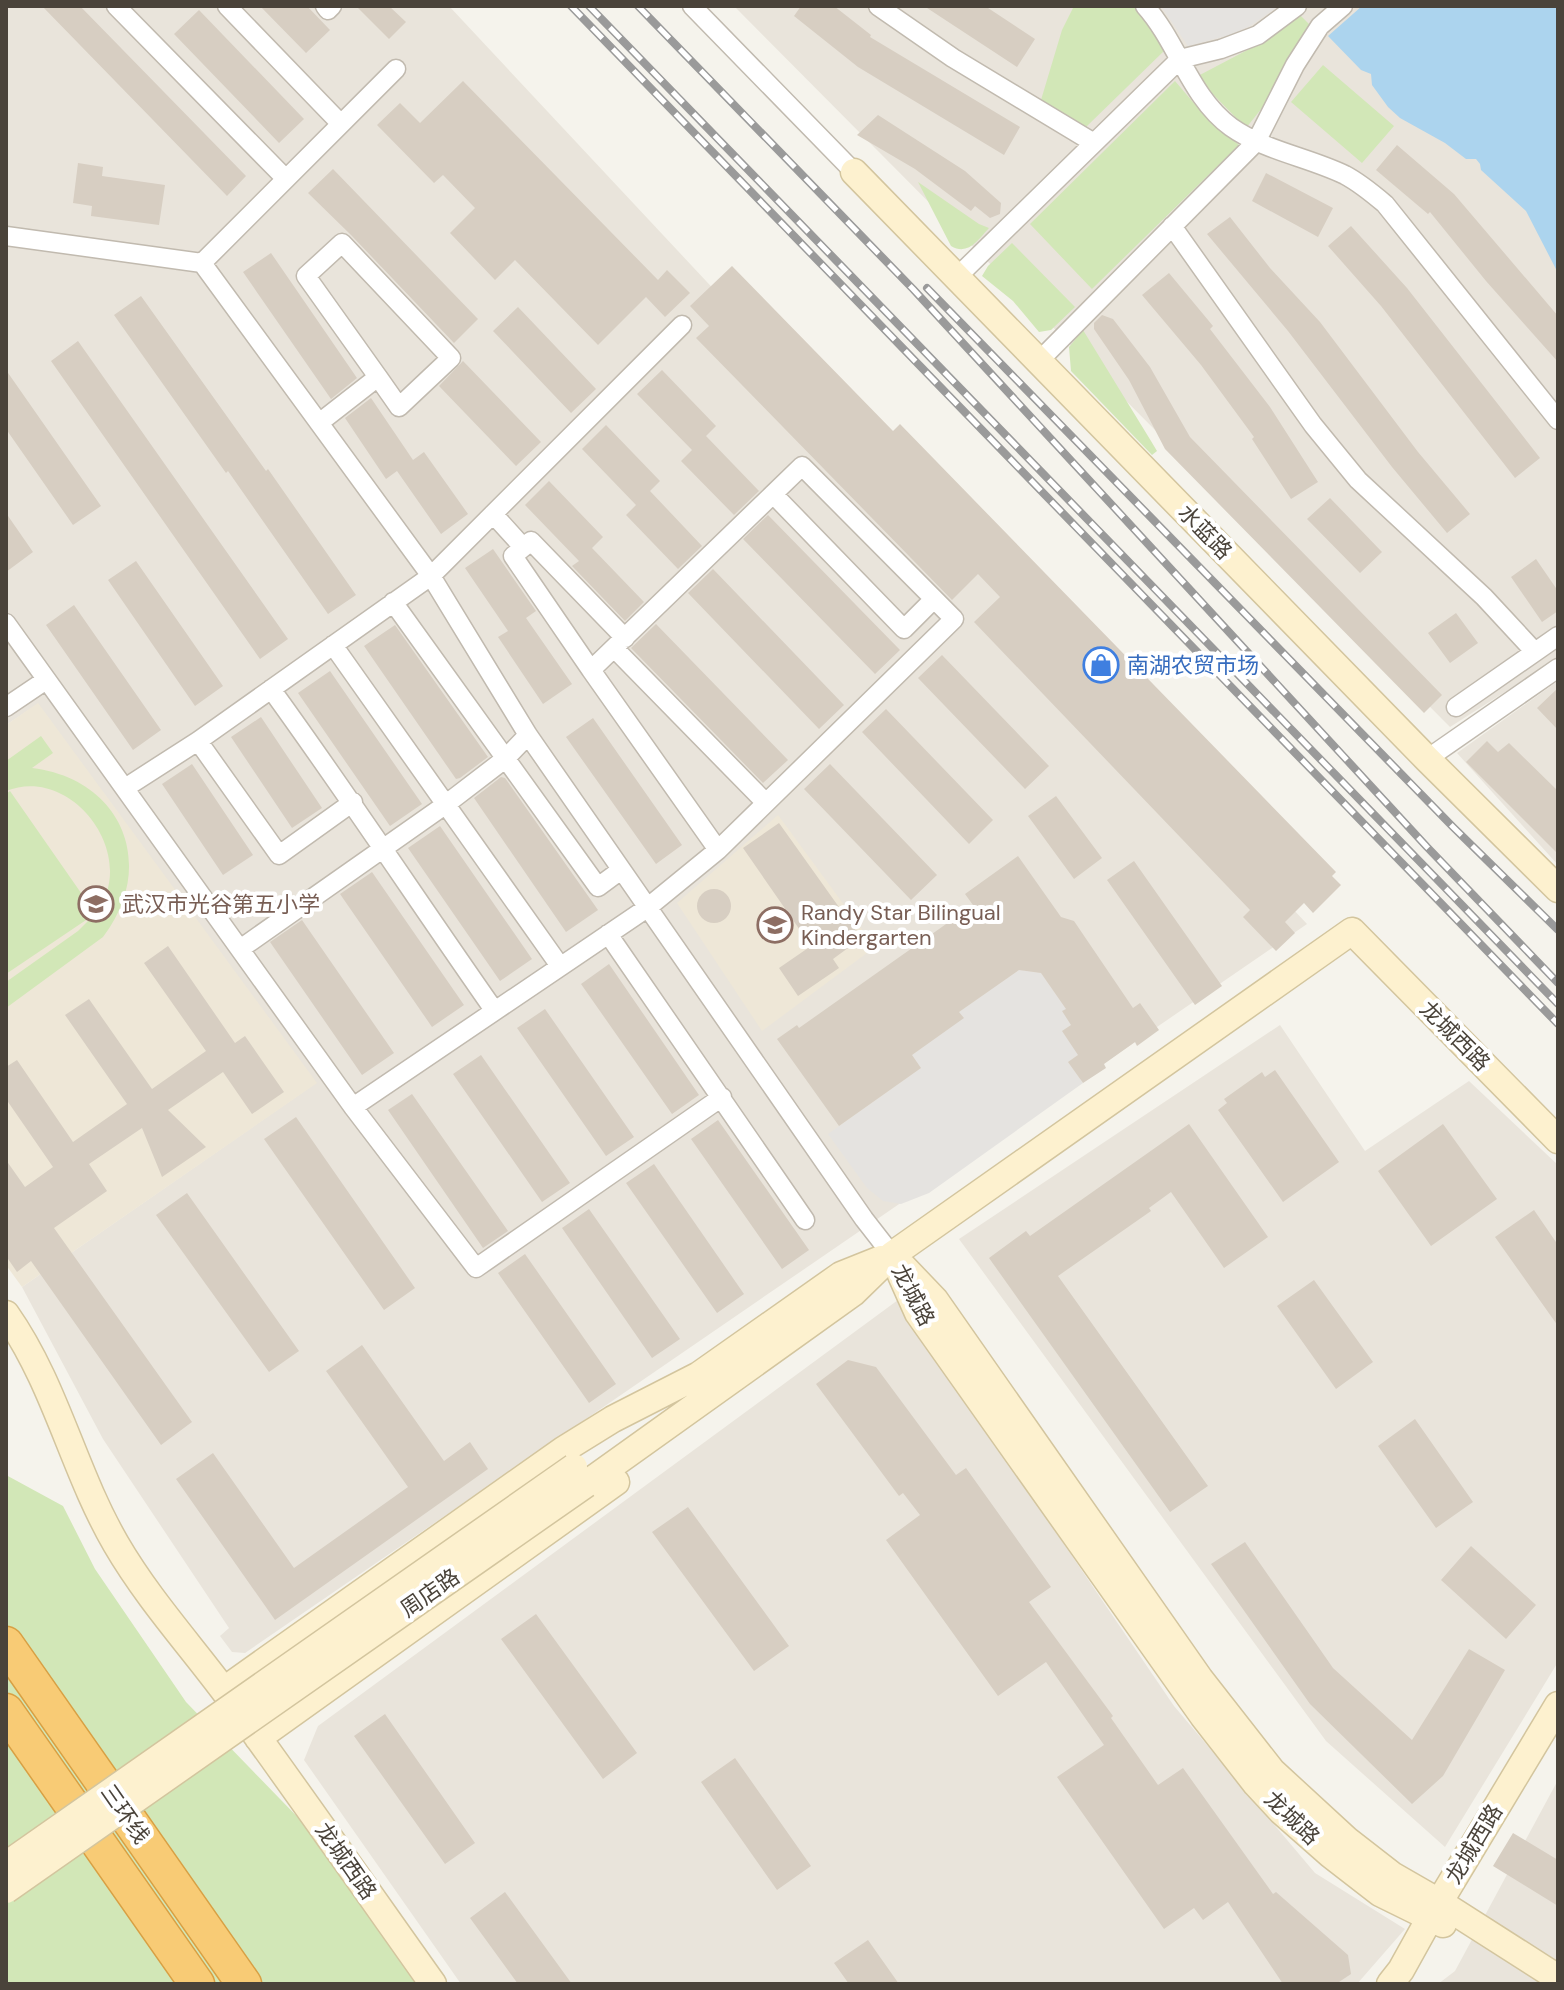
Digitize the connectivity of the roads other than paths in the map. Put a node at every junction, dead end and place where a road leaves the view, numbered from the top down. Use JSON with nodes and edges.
{"nodes":[{"id":1,"x":116,"y":6,"type":"edge"},
{"id":2,"x":227,"y":6,"type":"edge"},
{"id":3,"x":325,"y":6,"type":"edge"},
{"id":4,"x":332,"y":6,"type":"edge"},
{"id":5,"x":692,"y":6,"type":"edge"},
{"id":6,"x":878,"y":6,"type":"edge"},
{"id":7,"x":1145,"y":6,"type":"edge"},
{"id":8,"x":1297,"y":6,"type":"edge"},
{"id":9,"x":1343,"y":6,"type":"edge"},
{"id":10,"x":1180,"y":59,"type":"junction"},
{"id":11,"x":396,"y":69,"type":"dead end"},
{"id":12,"x":341,"y":124,"type":"junction"},
{"id":13,"x":1256,"y":142,"type":"junction"},
{"id":14,"x":1094,"y":143,"type":"junction"},
{"id":15,"x":854,"y":172,"type":"joint"},
{"id":16,"x":286,"y":179,"type":"junction"},
{"id":17,"x":1172,"y":226,"type":"junction"},
{"id":18,"x":6,"y":236,"type":"edge"},
{"id":19,"x":202,"y":263,"type":"junction"},
{"id":20,"x":956,"y":278,"type":"junction"},
{"id":21,"x":682,"y":325,"type":"dead end"},
{"id":22,"x":1038,"y":362,"type":"junction"},
{"id":23,"x":378,"y":377,"type":"junction"},
{"id":24,"x":1558,"y":420,"type":"edge"},
{"id":25,"x":319,"y":423,"type":"junction"},
{"id":26,"x":773,"y":494,"type":"junction"},
{"id":27,"x":493,"y":514,"type":"junction"},
{"id":28,"x":523,"y":547,"type":"junction"},
{"id":29,"x":431,"y":576,"type":"junction"},
{"id":30,"x":934,"y":599,"type":"junction"},
{"id":31,"x":393,"y":602,"type":"junction"},
{"id":32,"x":6,"y":623,"type":"edge"},
{"id":33,"x":1558,"y":636,"type":"edge"},
{"id":34,"x":619,"y":643,"type":"junction"},
{"id":35,"x":333,"y":645,"type":"junction"},
{"id":36,"x":1535,"y":652,"type":"junction"},
{"id":37,"x":1558,"y":668,"type":"edge"},
{"id":38,"x":591,"y":670,"type":"junction"},
{"id":39,"x":46,"y":680,"type":"junction"},
{"id":40,"x":271,"y":689,"type":"junction"},
{"id":41,"x":6,"y":707,"type":"edge"},
{"id":42,"x":1456,"y":707,"type":"dead end"},
{"id":43,"x":528,"y":735,"type":"junction"},
{"id":44,"x":198,"y":741,"type":"junction"},
{"id":45,"x":505,"y":759,"type":"junction"},
{"id":46,"x":1427,"y":759,"type":"junction"},
{"id":47,"x":125,"y":788,"type":"junction"},
{"id":48,"x":353,"y":802,"type":"junction"},
{"id":49,"x":766,"y":803,"type":"junction"},
{"id":50,"x":445,"y":805,"type":"junction"},
{"id":51,"x":382,"y":849,"type":"junction"},
{"id":52,"x":718,"y":850,"type":"junction"},
{"id":53,"x":621,"y":870,"type":"junction"},
{"id":54,"x":1558,"y":889,"type":"edge"},
{"id":55,"x":647,"y":908,"type":"junction"},
{"id":56,"x":1352,"y":931,"type":"joint"},
{"id":57,"x":608,"y":934,"type":"junction"},
{"id":58,"x":240,"y":949,"type":"junction"},
{"id":59,"x":560,"y":966,"type":"junction"},
{"id":60,"x":494,"y":1010,"type":"junction"},
{"id":61,"x":722,"y":1097,"type":"junction"},
{"id":62,"x":353,"y":1107,"type":"junction"},
{"id":63,"x":1558,"y":1140,"type":"edge"},
{"id":64,"x":805,"y":1220,"type":"dead end"},
{"id":65,"x":892,"y":1255,"type":"junction"},
{"id":66,"x":6,"y":1314,"type":"edge"},
{"id":67,"x":709,"y":1382,"type":"junction"},
{"id":68,"x":580,"y":1476,"type":"junction"},
{"id":69,"x":6,"y":1644,"type":"edge"},
{"id":70,"x":224,"y":1690,"type":"junction"},
{"id":71,"x":1558,"y":1705,"type":"edge"},
{"id":72,"x":6,"y":1711,"type":"edge"},
{"id":73,"x":258,"y":1738,"type":"junction"},
{"id":74,"x":6,"y":1865,"type":"edge"},
{"id":75,"x":6,"y":1890,"type":"edge"},
{"id":76,"x":1435,"y":1909,"type":"junction"},
{"id":77,"x":1558,"y":1978,"type":"edge"},
{"id":78,"x":197,"y":1984,"type":"edge"},
{"id":79,"x":244,"y":1984,"type":"edge"},
{"id":80,"x":433,"y":1984,"type":"edge"},
{"id":81,"x":1390,"y":1984,"type":"edge"},
{"id":82,"x":1536,"y":1984,"type":"edge"}],
"edges":[{"from":1,"to":16,"type":"street"},
{"from":2,"to":12,"type":"street"},
{"from":3,"to":4,"type":"street"},
{"from":5,"to":15,"type":"street"},
{"from":6,"to":14,"type":"street"},
{"from":7,"to":10,"type":"street"},
{"from":8,"to":10,"type":"street"},
{"from":9,"to":13,"type":"street"},
{"from":10,"to":13,"type":"street"},
{"from":10,"to":14,"type":"street"},
{"from":11,"to":12,"type":"street"},
{"from":12,"to":16,"type":"street"},
{"from":13,"to":17,"type":"street"},
{"from":13,"to":24,"type":"street"},
{"from":14,"to":20,"type":"street"},
{"from":15,"to":20,"type":"street","name":"水蓝路"},
{"from":16,"to":19,"type":"street"},
{"from":17,"to":22,"type":"street"},
{"from":17,"to":36,"type":"street"},
{"from":18,"to":19,"type":"street"},
{"from":19,"to":25,"type":"street"},
{"from":20,"to":22,"type":"street","name":"水蓝路"},
{"from":21,"to":27,"type":"street"},
{"from":22,"to":46,"type":"street","name":"水蓝路"},
{"from":23,"to":23,"type":"street"},
{"from":23,"to":25,"type":"street"},
{"from":25,"to":29,"type":"street"},
{"from":26,"to":30,"type":"street"},
{"from":26,"to":30,"type":"street"},
{"from":26,"to":34,"type":"street"},
{"from":27,"to":28,"type":"street"},
{"from":27,"to":29,"type":"street"},
{"from":28,"to":34,"type":"street"},
{"from":28,"to":38,"type":"street"},
{"from":29,"to":31,"type":"street"},
{"from":29,"to":43,"type":"street"},
{"from":30,"to":49,"type":"street"},
{"from":31,"to":35,"type":"street"},
{"from":31,"to":45,"type":"street"},
{"from":32,"to":39,"type":"street"},
{"from":33,"to":36,"type":"street"},
{"from":34,"to":38,"type":"street"},
{"from":34,"to":49,"type":"street"},
{"from":35,"to":40,"type":"street"},
{"from":35,"to":50,"type":"street"},
{"from":36,"to":42,"type":"street"},
{"from":37,"to":46,"type":"street"},
{"from":38,"to":52,"type":"street"},
{"from":39,"to":41,"type":"street"},
{"from":39,"to":47,"type":"street"},
{"from":40,"to":44,"type":"street"},
{"from":40,"to":48,"type":"street"},
{"from":43,"to":45,"type":"street"},
{"from":43,"to":53,"type":"street"},
{"from":44,"to":47,"type":"street"},
{"from":44,"to":48,"type":"street"},
{"from":45,"to":50,"type":"street"},
{"from":45,"to":53,"type":"street"},
{"from":46,"to":54,"type":"street","name":"水蓝路"},
{"from":47,"to":58,"type":"street"},
{"from":48,"to":51,"type":"street"},
{"from":49,"to":52,"type":"street"},
{"from":50,"to":51,"type":"street"},
{"from":50,"to":59,"type":"street"},
{"from":51,"to":58,"type":"street"},
{"from":51,"to":60,"type":"street"},
{"from":52,"to":55,"type":"street"},
{"from":53,"to":55,"type":"street"},
{"from":55,"to":57,"type":"street"},
{"from":55,"to":65,"type":"street"},
{"from":56,"to":63,"type":"street","name":"龙城西路"},
{"from":56,"to":65,"type":"street","name":"周店路"},
{"from":57,"to":59,"type":"street"},
{"from":57,"to":61,"type":"street"},
{"from":58,"to":62,"type":"street"},
{"from":59,"to":60,"type":"street"},
{"from":60,"to":62,"type":"street"},
{"from":61,"to":62,"type":"street"},
{"from":61,"to":64,"type":"street"},
{"from":65,"to":67,"type":"street","name":"周店路"},
{"from":65,"to":76,"type":"street","name":"龙城路"},
{"from":66,"to":70,"type":"street","name":"龙城西路"},
{"from":67,"to":68,"type":"street","name":"周店路"},
{"from":67,"to":70,"type":"street"},
{"from":67,"to":73,"type":"street"},
{"from":68,"to":74,"type":"street","name":"周店路","bridge":true},
{"from":68,"to":75,"type":"street","name":"周店路","bridge":true},
{"from":69,"to":79,"type":"highway","name":"三环线"},
{"from":70,"to":73,"type":"street","name":"龙城西路"},
{"from":71,"to":76,"type":"street","name":"龙城西路"},
{"from":72,"to":78,"type":"highway","name":"三环线"},
{"from":73,"to":80,"type":"street","name":"龙城西路"},
{"from":76,"to":77,"type":"street","name":"龙城路"},
{"from":76,"to":81,"type":"street","name":"龙城西路"},
{"from":76,"to":82,"type":"street","name":"龙城路"}]}
